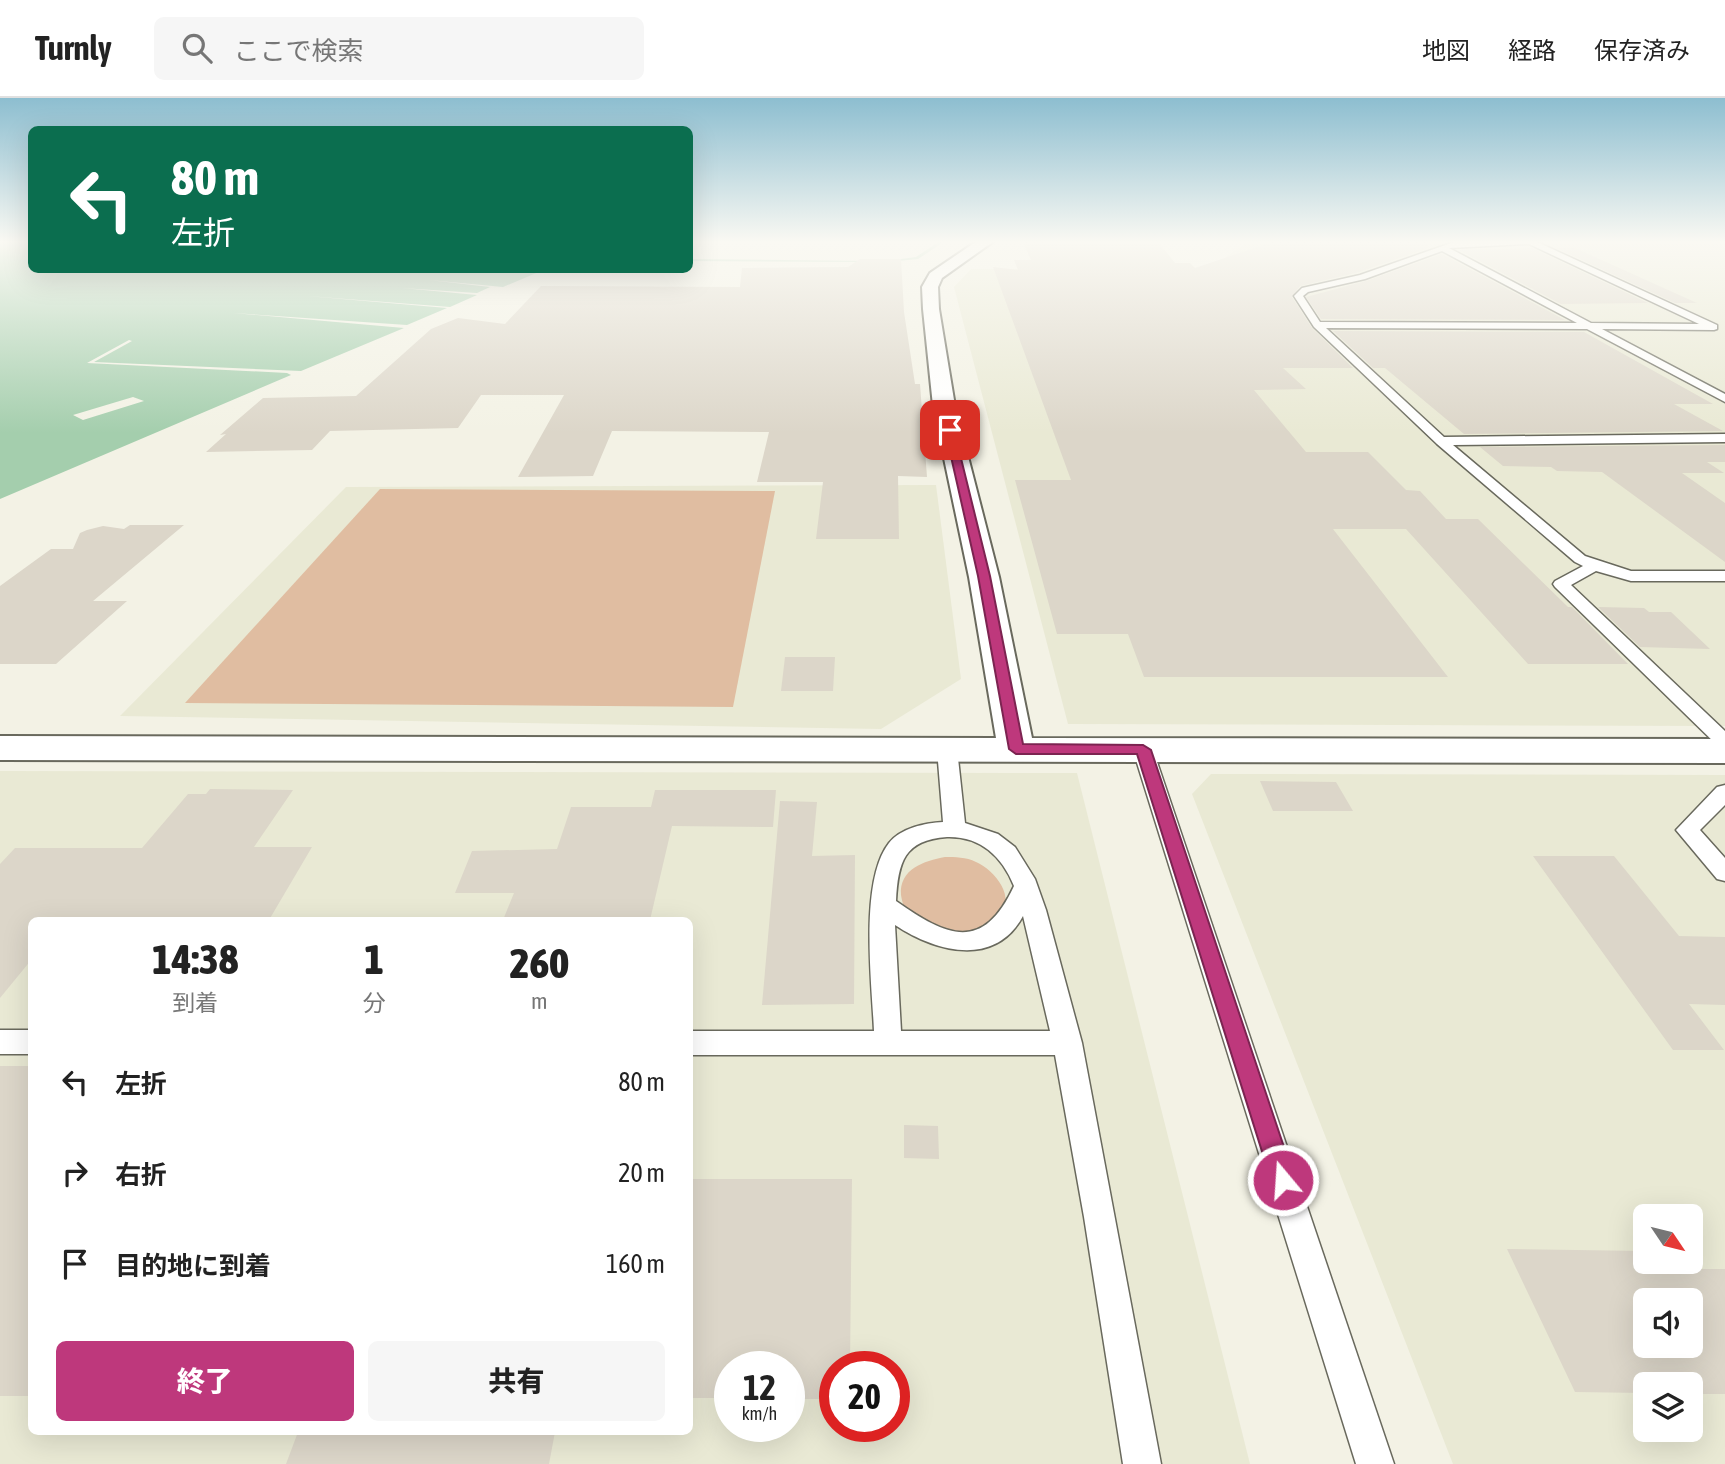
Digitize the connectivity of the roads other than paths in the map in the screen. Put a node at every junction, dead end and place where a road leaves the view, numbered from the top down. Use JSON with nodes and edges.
{"nodes":[{"id":1,"x":931,"y":305,"type":"edge"},
{"id":2,"x":1304,"y":305,"type":"edge"},
{"id":3,"x":1548,"y":305,"type":"edge"},
{"id":4,"x":1665,"y":305,"type":"edge"},
{"id":5,"x":1317,"y":325,"type":"junction"},
{"id":6,"x":1587,"y":326,"type":"junction"},
{"id":7,"x":1714,"y":327,"type":"junction"},
{"id":8,"x":1725,"y":330,"type":"edge"},
{"id":9,"x":1725,"y":399,"type":"edge"},
{"id":10,"x":1725,"y":438,"type":"edge"},
{"id":11,"x":1441,"y":440,"type":"junction"},
{"id":12,"x":1594,"y":566,"type":"junction"},
{"id":13,"x":1725,"y":576,"type":"edge"},
{"id":14,"x":1725,"y":742,"type":"edge"},
{"id":15,"x":0,"y":748,"type":"edge"},
{"id":16,"x":947,"y":749,"type":"junction"},
{"id":17,"x":1016,"y":749,"type":"junction"},
{"id":18,"x":1143,"y":750,"type":"junction"},
{"id":19,"x":1725,"y":751,"type":"edge"},
{"id":20,"x":1725,"y":792,"type":"edge"},
{"id":21,"x":955,"y":829,"type":"junction"},
{"id":22,"x":1725,"y":873,"type":"edge"},
{"id":23,"x":1025,"y":887,"type":"junction"},
{"id":24,"x":884,"y":905,"type":"junction"},
{"id":25,"x":0,"y":1042,"type":"edge"},
{"id":26,"x":28,"y":1042,"type":"edge"},
{"id":27,"x":693,"y":1043,"type":"edge"},
{"id":28,"x":888,"y":1043,"type":"junction"},
{"id":29,"x":1068,"y":1044,"type":"junction"},
{"id":30,"x":1142,"y":1464,"type":"edge"},
{"id":31,"x":1375,"y":1464,"type":"edge"}],
"edges":[{"from":1,"to":17,"type":"street"},
{"from":2,"to":5,"type":"lane"},
{"from":3,"to":6,"type":"lane"},
{"from":4,"to":7,"type":"lane"},
{"from":5,"to":6,"type":"lane"},
{"from":5,"to":11,"type":"lane"},
{"from":6,"to":7,"type":"lane"},
{"from":6,"to":9,"type":"lane"},
{"from":7,"to":8,"type":"lane"},
{"from":10,"to":11,"type":"lane"},
{"from":11,"to":12,"type":"lane"},
{"from":12,"to":13,"type":"lane"},
{"from":12,"to":14,"type":"lane"},
{"from":15,"to":16,"type":"street"},
{"from":16,"to":17,"type":"street"},
{"from":16,"to":21,"type":"lane"},
{"from":17,"to":18,"type":"street"},
{"from":18,"to":19,"type":"street"},
{"from":18,"to":31,"type":"lane"},
{"from":20,"to":22,"type":"lane"},
{"from":21,"to":23,"type":"lane"},
{"from":21,"to":24,"type":"lane"},
{"from":23,"to":24,"type":"lane"},
{"from":23,"to":29,"type":"lane"},
{"from":24,"to":28,"type":"lane"},
{"from":25,"to":26,"type":"lane"},
{"from":27,"to":28,"type":"lane"},
{"from":28,"to":29,"type":"lane"},
{"from":29,"to":30,"type":"lane"}]}
